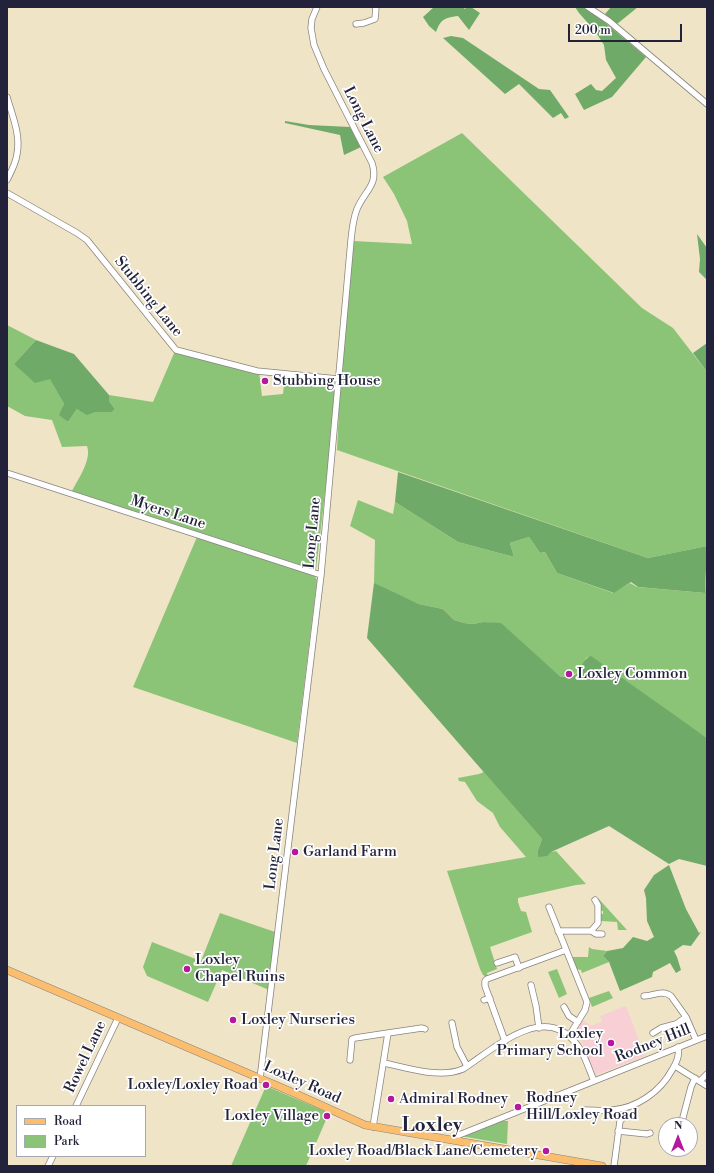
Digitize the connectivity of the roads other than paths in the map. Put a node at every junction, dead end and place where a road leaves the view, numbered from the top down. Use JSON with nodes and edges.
{"nodes":[{"id":1,"x":317,"y":7,"type":"edge"},
{"id":2,"x":376,"y":7,"type":"edge"},
{"id":3,"x":588,"y":7,"type":"edge"},
{"id":4,"x":356,"y":24,"type":"dead end"},
{"id":5,"x":7,"y":97,"type":"edge"},
{"id":6,"x":707,"y":104,"type":"edge"},
{"id":7,"x":7,"y":180,"type":"edge"},
{"id":8,"x":7,"y":193,"type":"edge"},
{"id":9,"x":338,"y":379,"type":"junction"},
{"id":10,"x":7,"y":473,"type":"edge"},
{"id":11,"x":321,"y":575,"type":"junction"},
{"id":12,"x":595,"y":900,"type":"dead end"},
{"id":13,"x":549,"y":907,"type":"dead end"},
{"id":14,"x":558,"y":931,"type":"junction"},
{"id":15,"x":591,"y":931,"type":"junction"},
{"id":16,"x":602,"y":934,"type":"dead end"},
{"id":17,"x":566,"y":950,"type":"junction"},
{"id":18,"x":497,"y":963,"type":"dead end"},
{"id":19,"x":519,"y":968,"type":"junction"},
{"id":20,"x":7,"y":970,"type":"edge"},
{"id":21,"x":530,"y":985,"type":"dead end"},
{"id":22,"x":644,"y":996,"type":"dead end"},
{"id":23,"x":490,"y":998,"type":"junction"},
{"id":24,"x":484,"y":1000,"type":"dead end"},
{"id":25,"x":564,"y":1007,"type":"dead end"},
{"id":26,"x":686,"y":1017,"type":"junction"},
{"id":27,"x":118,"y":1018,"type":"junction"},
{"id":28,"x":578,"y":1022,"type":"junction"},
{"id":29,"x":452,"y":1023,"type":"dead end"},
{"id":30,"x":539,"y":1028,"type":"junction"},
{"id":31,"x":426,"y":1029,"type":"dead end"},
{"id":32,"x":388,"y":1033,"type":"junction"},
{"id":33,"x":654,"y":1033,"type":"dead end"},
{"id":34,"x":569,"y":1036,"type":"junction"},
{"id":35,"x":707,"y":1036,"type":"edge"},
{"id":36,"x":505,"y":1040,"type":"junction"},
{"id":37,"x":696,"y":1040,"type":"junction"},
{"id":38,"x":678,"y":1047,"type":"junction"},
{"id":39,"x":350,"y":1060,"type":"dead end"},
{"id":40,"x":384,"y":1063,"type":"junction"},
{"id":41,"x":467,"y":1066,"type":"junction"},
{"id":42,"x":675,"y":1066,"type":"junction"},
{"id":43,"x":707,"y":1074,"type":"edge"},
{"id":44,"x":260,"y":1079,"type":"junction"},
{"id":45,"x":698,"y":1080,"type":"junction"},
{"id":46,"x":594,"y":1081,"type":"junction"},
{"id":47,"x":707,"y":1086,"type":"edge"},
{"id":48,"x":76,"y":1105,"type":"edge"},
{"id":49,"x":584,"y":1110,"type":"dead end"},
{"id":50,"x":683,"y":1117,"type":"edge"},
{"id":51,"x":622,"y":1119,"type":"dead end"},
{"id":52,"x":373,"y":1127,"type":"junction"},
{"id":53,"x":618,"y":1131,"type":"junction"},
{"id":54,"x":650,"y":1133,"type":"dead end"},
{"id":55,"x":452,"y":1140,"type":"junction"},
{"id":56,"x":52,"y":1157,"type":"edge"},
{"id":57,"x":48,"y":1166,"type":"edge"},
{"id":58,"x":602,"y":1166,"type":"edge"},
{"id":59,"x":614,"y":1166,"type":"edge"}],
"edges":[{"from":1,"to":9,"type":"street","name":"Long Lane"},
{"from":2,"to":4,"type":"street"},
{"from":3,"to":6,"type":"street"},
{"from":5,"to":7,"type":"street"},
{"from":8,"to":9,"type":"street","name":"Stubbing Lane"},
{"from":9,"to":11,"type":"street","name":"Long Lane"},
{"from":10,"to":11,"type":"street","name":"Myers Lane"},
{"from":11,"to":44,"type":"street","name":"Long Lane"},
{"from":12,"to":15,"type":"street"},
{"from":13,"to":14,"type":"street"},
{"from":14,"to":15,"type":"street"},
{"from":14,"to":17,"type":"street"},
{"from":15,"to":16,"type":"street"},
{"from":17,"to":19,"type":"street"},
{"from":17,"to":28,"type":"street"},
{"from":18,"to":19,"type":"street"},
{"from":19,"to":23,"type":"street"},
{"from":20,"to":27,"type":"main road","name":"Loxley Road"},
{"from":21,"to":30,"type":"street"},
{"from":22,"to":26,"type":"street"},
{"from":23,"to":24,"type":"street"},
{"from":23,"to":36,"type":"street"},
{"from":25,"to":28,"type":"street"},
{"from":26,"to":33,"type":"street"},
{"from":26,"to":37,"type":"street"},
{"from":27,"to":44,"type":"main road","name":"Loxley Road"},
{"from":27,"to":48,"type":"street","name":"Rowel Lane"},
{"from":28,"to":34,"type":"street"},
{"from":29,"to":41,"type":"street"},
{"from":30,"to":34,"type":"street"},
{"from":30,"to":36,"type":"street"},
{"from":31,"to":32,"type":"street"},
{"from":32,"to":39,"type":"street"},
{"from":32,"to":40,"type":"street"},
{"from":34,"to":46,"type":"street"},
{"from":35,"to":37,"type":"street","name":"Rodney Hill"},
{"from":36,"to":41,"type":"street"},
{"from":37,"to":38,"type":"street","name":"Rodney Hill"},
{"from":38,"to":42,"type":"street"},
{"from":38,"to":46,"type":"street","name":"Rodney Hill"},
{"from":40,"to":41,"type":"street"},
{"from":40,"to":52,"type":"street"},
{"from":42,"to":45,"type":"street"},
{"from":42,"to":49,"type":"street"},
{"from":43,"to":45,"type":"street"},
{"from":44,"to":52,"type":"main road","name":"Loxley Road"},
{"from":45,"to":47,"type":"street"},
{"from":45,"to":50,"type":"street"},
{"from":46,"to":55,"type":"street","name":"Rodney Hill"},
{"from":51,"to":53,"type":"street"},
{"from":52,"to":55,"type":"main road","name":"Loxley Road"},
{"from":53,"to":54,"type":"street"},
{"from":53,"to":59,"type":"street"},
{"from":55,"to":58,"type":"main road","name":"Loxley Road"},
{"from":56,"to":57,"type":"street"}]}
